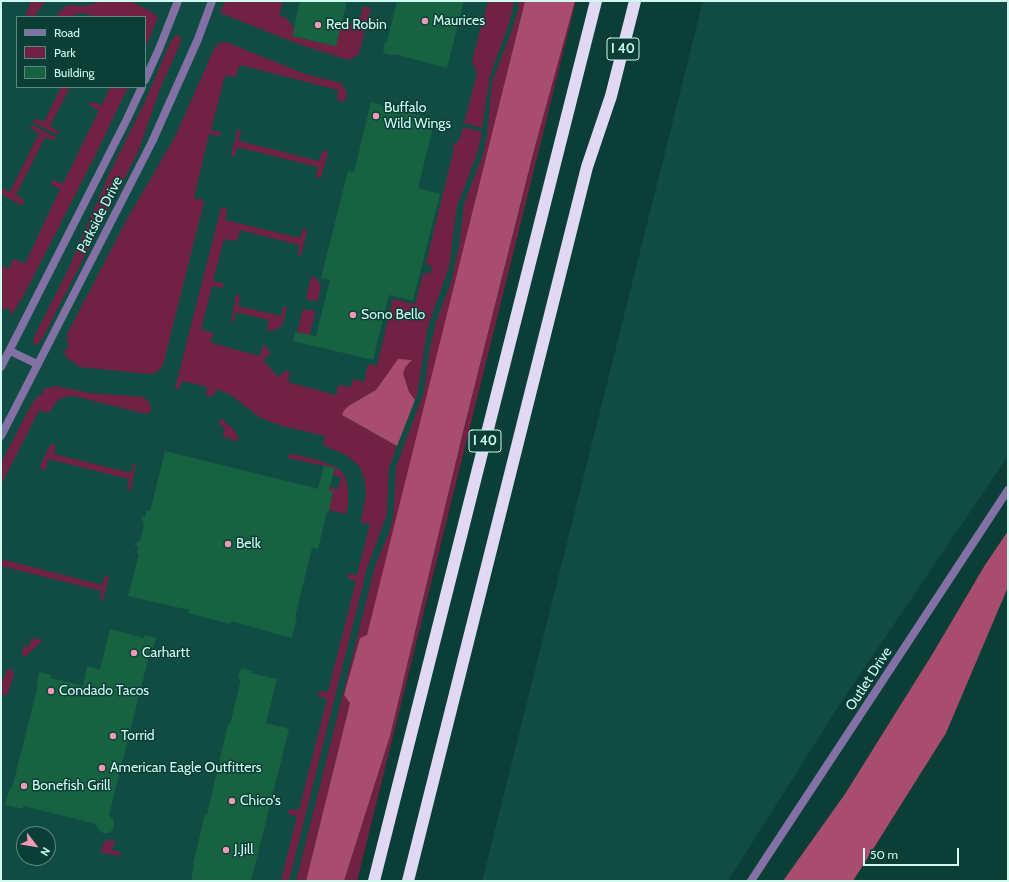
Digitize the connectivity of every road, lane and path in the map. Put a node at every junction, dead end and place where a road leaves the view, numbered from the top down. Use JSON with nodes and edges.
{"nodes":[{"id":1,"x":178,"y":1,"type":"edge"},
{"id":2,"x":212,"y":1,"type":"edge"},
{"id":3,"x":596,"y":1,"type":"edge"},
{"id":4,"x":635,"y":1,"type":"edge"},
{"id":5,"x":146,"y":78,"type":"edge"},
{"id":6,"x":142,"y":88,"type":"edge"},
{"id":7,"x":10,"y":351,"type":"junction"},
{"id":8,"x":37,"y":364,"type":"junction"},
{"id":9,"x":1,"y":367,"type":"edge"},
{"id":10,"x":1,"y":436,"type":"edge"},
{"id":11,"x":1008,"y":490,"type":"edge"},
{"id":12,"x":374,"y":881,"type":"edge"},
{"id":13,"x":408,"y":881,"type":"edge"},
{"id":14,"x":751,"y":881,"type":"edge"}],
"edges":[{"from":1,"to":5,"type":"street"},
{"from":2,"to":8,"type":"street","name":"Parkside Drive"},
{"from":3,"to":12,"type":"highway","number":"I 40"},
{"from":4,"to":13,"type":"highway","number":"I 40"},
{"from":6,"to":7,"type":"street","name":"Parkside Drive"},
{"from":7,"to":8,"type":"street"},
{"from":7,"to":9,"type":"street","name":"Parkside Drive"},
{"from":8,"to":10,"type":"street","name":"Parkside Drive"},
{"from":11,"to":14,"type":"street","name":"Outlet Drive"}]}
